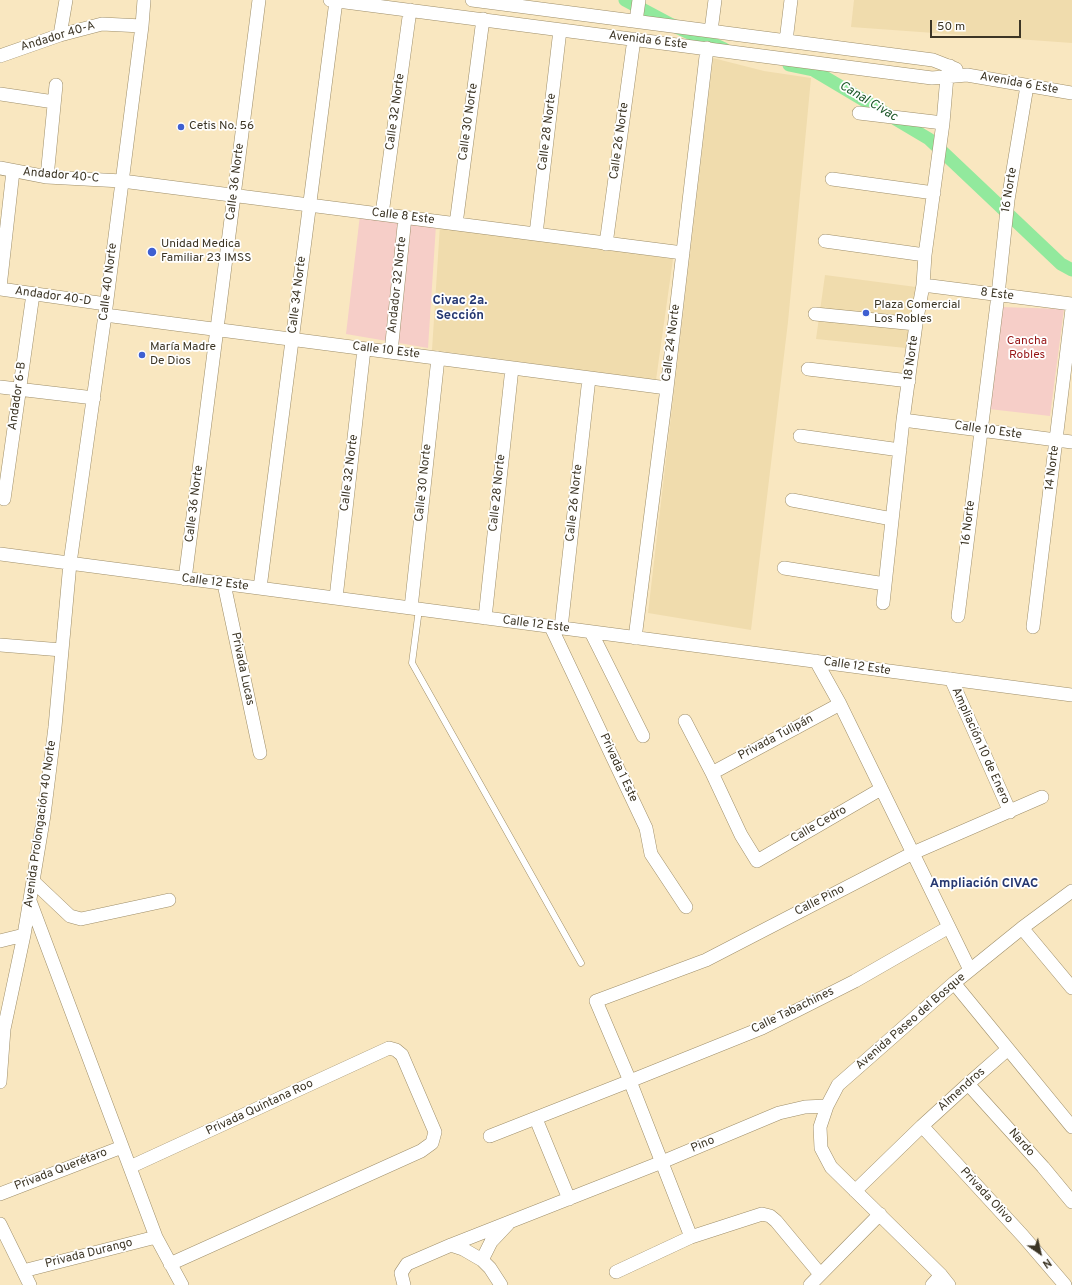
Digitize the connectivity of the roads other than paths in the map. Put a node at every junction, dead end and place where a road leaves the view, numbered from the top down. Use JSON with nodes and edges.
{"nodes":[{"id":1,"x":66,"y":0,"type":"edge"},
{"id":2,"x":144,"y":0,"type":"edge"},
{"id":3,"x":259,"y":0,"type":"edge"},
{"id":4,"x":333,"y":0,"type":"edge"},
{"id":5,"x":472,"y":0,"type":"edge"},
{"id":6,"x":639,"y":0,"type":"edge"},
{"id":7,"x":715,"y":0,"type":"edge"},
{"id":8,"x":791,"y":0,"type":"edge"},
{"id":9,"x":489,"y":1,"type":"edge"},
{"id":10,"x":562,"y":6,"type":"edge"},
{"id":11,"x":532,"y":8,"type":"junction"},
{"id":12,"x":410,"y":10,"type":"junction"},
{"id":13,"x":483,"y":20,"type":"junction"},
{"id":14,"x":636,"y":22,"type":"junction"},
{"id":15,"x":142,"y":26,"type":"junction"},
{"id":16,"x":532,"y":26,"type":"junction"},
{"id":17,"x":560,"y":30,"type":"junction"},
{"id":18,"x":711,"y":31,"type":"junction"},
{"id":19,"x":60,"y":35,"type":"junction"},
{"id":20,"x":634,"y":39,"type":"junction"},
{"id":21,"x":786,"y":41,"type":"junction"},
{"id":22,"x":807,"y":44,"type":"junction"},
{"id":23,"x":707,"y":48,"type":"junction"},
{"id":24,"x":0,"y":56,"type":"edge"},
{"id":25,"x":805,"y":61,"type":"junction"},
{"id":26,"x":949,"y":71,"type":"junction"},
{"id":27,"x":56,"y":85,"type":"dead end"},
{"id":28,"x":1027,"y":86,"type":"junction"},
{"id":29,"x":1072,"y":93,"type":"edge"},
{"id":30,"x":0,"y":94,"type":"edge"},
{"id":31,"x":54,"y":102,"type":"junction"},
{"id":32,"x":860,"y":113,"type":"dead end"},
{"id":33,"x":943,"y":123,"type":"junction"},
{"id":34,"x":0,"y":168,"type":"edge"},
{"id":35,"x":13,"y":171,"type":"junction"},
{"id":36,"x":47,"y":177,"type":"junction"},
{"id":37,"x":832,"y":179,"type":"dead end"},
{"id":38,"x":122,"y":181,"type":"junction"},
{"id":39,"x":934,"y":193,"type":"junction"},
{"id":40,"x":234,"y":195,"type":"junction"},
{"id":41,"x":309,"y":205,"type":"junction"},
{"id":42,"x":382,"y":214,"type":"junction"},
{"id":43,"x":405,"y":217,"type":"junction"},
{"id":44,"x":456,"y":224,"type":"junction"},
{"id":45,"x":536,"y":234,"type":"junction"},
{"id":46,"x":825,"y":241,"type":"dead end"},
{"id":47,"x":606,"y":244,"type":"junction"},
{"id":48,"x":683,"y":253,"type":"junction"},
{"id":49,"x":925,"y":255,"type":"junction"},
{"id":50,"x":923,"y":285,"type":"junction"},
{"id":51,"x":0,"y":288,"type":"edge"},
{"id":52,"x":33,"y":294,"type":"junction"},
{"id":53,"x":998,"y":295,"type":"junction"},
{"id":54,"x":1072,"y":304,"type":"edge"},
{"id":55,"x":1072,"y":309,"type":"edge"},
{"id":56,"x":105,"y":310,"type":"junction"},
{"id":57,"x":815,"y":314,"type":"dead end"},
{"id":58,"x":916,"y":324,"type":"junction"},
{"id":59,"x":217,"y":330,"type":"junction"},
{"id":60,"x":292,"y":339,"type":"junction"},
{"id":61,"x":364,"y":349,"type":"junction"},
{"id":62,"x":391,"y":352,"type":"junction"},
{"id":63,"x":438,"y":358,"type":"junction"},
{"id":64,"x":512,"y":368,"type":"junction"},
{"id":65,"x":808,"y":369,"type":"dead end"},
{"id":66,"x":589,"y":378,"type":"junction"},
{"id":67,"x":908,"y":381,"type":"junction"},
{"id":68,"x":0,"y":386,"type":"edge"},
{"id":69,"x":667,"y":388,"type":"junction"},
{"id":70,"x":19,"y":389,"type":"junction"},
{"id":71,"x":94,"y":398,"type":"junction"},
{"id":72,"x":903,"y":420,"type":"junction"},
{"id":73,"x":981,"y":430,"type":"junction"},
{"id":74,"x":800,"y":436,"type":"dead end"},
{"id":75,"x":1056,"y":440,"type":"junction"},
{"id":76,"x":1072,"y":442,"type":"edge"},
{"id":77,"x":900,"y":450,"type":"junction"},
{"id":78,"x":4,"y":499,"type":"dead end"},
{"id":79,"x":792,"y":500,"type":"dead end"},
{"id":80,"x":892,"y":519,"type":"junction"},
{"id":81,"x":0,"y":554,"type":"edge"},
{"id":82,"x":70,"y":563,"type":"junction"},
{"id":83,"x":784,"y":568,"type":"dead end"},
{"id":84,"x":185,"y":579,"type":"junction"},
{"id":85,"x":224,"y":584,"type":"junction"},
{"id":86,"x":885,"y":584,"type":"junction"},
{"id":87,"x":260,"y":588,"type":"junction"},
{"id":88,"x":336,"y":598,"type":"junction"},
{"id":89,"x":883,"y":603,"type":"dead end"},
{"id":90,"x":415,"y":609,"type":"junction"},
{"id":91,"x":958,"y":616,"type":"dead end"},
{"id":92,"x":485,"y":618,"type":"junction"},
{"id":93,"x":556,"y":627,"type":"junction"},
{"id":94,"x":1033,"y":627,"type":"dead end"},
{"id":95,"x":591,"y":632,"type":"junction"},
{"id":96,"x":635,"y":638,"type":"junction"},
{"id":97,"x":0,"y":644,"type":"edge"},
{"id":98,"x":62,"y":650,"type":"junction"},
{"id":99,"x":816,"y":662,"type":"junction"},
{"id":100,"x":951,"y":679,"type":"junction"},
{"id":101,"x":1072,"y":695,"type":"edge"},
{"id":102,"x":840,"y":704,"type":"junction"},
{"id":103,"x":686,"y":721,"type":"dead end"},
{"id":104,"x":643,"y":736,"type":"dead end"},
{"id":105,"x":260,"y":753,"type":"dead end"},
{"id":106,"x":712,"y":773,"type":"junction"},
{"id":107,"x":881,"y":789,"type":"junction"},
{"id":108,"x":1042,"y":797,"type":"dead end"},
{"id":109,"x":1010,"y":812,"type":"junction"},
{"id":110,"x":913,"y":853,"type":"junction"},
{"id":111,"x":34,"y":882,"type":"junction"},
{"id":112,"x":1072,"y":891,"type":"edge"},
{"id":113,"x":169,"y":900,"type":"dead end"},
{"id":114,"x":30,"y":901,"type":"junction"},
{"id":115,"x":686,"y":907,"type":"dead end"},
{"id":116,"x":949,"y":927,"type":"junction"},
{"id":117,"x":1022,"y":928,"type":"junction"},
{"id":118,"x":24,"y":934,"type":"junction"},
{"id":119,"x":0,"y":941,"type":"edge"},
{"id":120,"x":581,"y":963,"type":"dead end"},
{"id":121,"x":970,"y":970,"type":"junction"},
{"id":122,"x":954,"y":983,"type":"junction"},
{"id":123,"x":1072,"y":988,"type":"edge"},
{"id":124,"x":2,"y":1030,"type":"edge"},
{"id":125,"x":1008,"y":1049,"type":"junction"},
{"id":126,"x":630,"y":1081,"type":"junction"},
{"id":127,"x":0,"y":1082,"type":"edge"},
{"id":128,"x":968,"y":1084,"type":"junction"},
{"id":129,"x":827,"y":1106,"type":"junction"},
{"id":130,"x":536,"y":1119,"type":"junction"},
{"id":131,"x":922,"y":1126,"type":"junction"},
{"id":132,"x":1072,"y":1126,"type":"edge"},
{"id":133,"x":490,"y":1136,"type":"dead end"},
{"id":134,"x":122,"y":1147,"type":"junction"},
{"id":135,"x":662,"y":1162,"type":"junction"},
{"id":136,"x":130,"y":1167,"type":"junction"},
{"id":137,"x":855,"y":1191,"type":"junction"},
{"id":138,"x":0,"y":1194,"type":"edge"},
{"id":139,"x":569,"y":1199,"type":"junction"},
{"id":140,"x":1072,"y":1202,"type":"edge"},
{"id":141,"x":880,"y":1214,"type":"junction"},
{"id":142,"x":510,"y":1222,"type":"junction"},
{"id":143,"x":0,"y":1224,"type":"edge"},
{"id":144,"x":156,"y":1237,"type":"junction"},
{"id":145,"x":691,"y":1237,"type":"junction"},
{"id":146,"x":451,"y":1245,"type":"junction"},
{"id":147,"x":482,"y":1260,"type":"junction"},
{"id":148,"x":170,"y":1264,"type":"junction"},
{"id":149,"x":23,"y":1271,"type":"junction"},
{"id":150,"x":616,"y":1272,"type":"dead end"},
{"id":151,"x":820,"y":1274,"type":"junction"},
{"id":152,"x":941,"y":1282,"type":"edge"},
{"id":153,"x":403,"y":1284,"type":"edge"},
{"id":154,"x":30,"y":1285,"type":"edge"},
{"id":155,"x":182,"y":1285,"type":"edge"},
{"id":156,"x":501,"y":1285,"type":"edge"},
{"id":157,"x":810,"y":1285,"type":"edge"},
{"id":158,"x":1066,"y":1285,"type":"edge"}],
"edges":[{"from":1,"to":19,"type":"street"},
{"from":2,"to":15,"type":"street","name":"Calle 40 Norte"},
{"from":3,"to":40,"type":"street","name":"Calle 36 Norte"},
{"from":4,"to":12,"type":"street","name":"Avenida 6 Este"},
{"from":4,"to":41,"type":"street","name":"Calle 34 Norte"},
{"from":5,"to":9,"type":"street","name":"Avenida 6 Este"},
{"from":6,"to":14,"type":"street"},
{"from":7,"to":18,"type":"street"},
{"from":8,"to":21,"type":"street"},
{"from":9,"to":11,"type":"street","name":"Avenida 6 Este"},
{"from":10,"to":11,"type":"street","name":"Avenida 6 Este"},
{"from":10,"to":14,"type":"street","name":"Avenida 6 Este"},
{"from":11,"to":16,"type":"street"},
{"from":12,"to":13,"type":"street","name":"Avenida 6 Este"},
{"from":12,"to":42,"type":"street","name":"Calle 32 Norte"},
{"from":13,"to":16,"type":"street","name":"Avenida 6 Este"},
{"from":13,"to":44,"type":"street","name":"Calle 30 Norte"},
{"from":14,"to":18,"type":"street","name":"Avenida 6 Este"},
{"from":15,"to":19,"type":"street","name":"Andador 40-A"},
{"from":15,"to":38,"type":"street","name":"Calle 40 Norte"},
{"from":16,"to":17,"type":"street","name":"Avenida 6 Este"},
{"from":17,"to":20,"type":"street","name":"Avenida 6 Este"},
{"from":17,"to":45,"type":"street","name":"Calle 28 Norte"},
{"from":18,"to":21,"type":"street","name":"Avenida 6 Este"},
{"from":19,"to":24,"type":"street","name":"Andador 40-A"},
{"from":20,"to":23,"type":"street","name":"Avenida 6 Este"},
{"from":20,"to":47,"type":"street","name":"Calle 26 Norte"},
{"from":21,"to":22,"type":"street","name":"Avenida 6 Este"},
{"from":22,"to":25,"type":"street"},
{"from":22,"to":26,"type":"street","name":"Avenida 6 Este"},
{"from":23,"to":25,"type":"street","name":"Avenida 6 Este"},
{"from":23,"to":48,"type":"street","name":"Calle 24 Norte"},
{"from":25,"to":26,"type":"street","name":"Avenida 6 Este"},
{"from":26,"to":28,"type":"street","name":"Avenida 6 Este"},
{"from":26,"to":33,"type":"street","name":"18 Norte"},
{"from":27,"to":31,"type":"street"},
{"from":28,"to":29,"type":"street","name":"Avenida 6 Este"},
{"from":28,"to":53,"type":"street","name":"16 Norte"},
{"from":30,"to":31,"type":"street"},
{"from":31,"to":36,"type":"street"},
{"from":32,"to":33,"type":"street"},
{"from":33,"to":39,"type":"street","name":"18 Norte"},
{"from":34,"to":35,"type":"street","name":"Andador 40-C"},
{"from":35,"to":36,"type":"street","name":"Andador 40-C"},
{"from":35,"to":51,"type":"street"},
{"from":36,"to":38,"type":"street","name":"Andador 40-C"},
{"from":37,"to":39,"type":"street"},
{"from":38,"to":40,"type":"street","name":"Calle 8 Este"},
{"from":38,"to":56,"type":"street","name":"Calle 40 Norte"},
{"from":39,"to":49,"type":"street","name":"18 Norte"},
{"from":40,"to":41,"type":"street","name":"Calle 8 Este"},
{"from":40,"to":59,"type":"street","name":"Calle 36 Norte"},
{"from":41,"to":42,"type":"street","name":"Calle 8 Este"},
{"from":41,"to":60,"type":"street","name":"Calle 34 Norte"},
{"from":42,"to":43,"type":"street","name":"Calle 8 Este"},
{"from":43,"to":44,"type":"street","name":"Calle 8 Este"},
{"from":43,"to":62,"type":"street","name":"Andador 32 Norte"},
{"from":44,"to":45,"type":"street","name":"Calle 8 Este"},
{"from":45,"to":47,"type":"street","name":"Calle 8 Este"},
{"from":46,"to":49,"type":"street"},
{"from":47,"to":48,"type":"street","name":"Calle 8 Este"},
{"from":48,"to":69,"type":"street","name":"Calle 24 Norte"},
{"from":49,"to":50,"type":"street","name":"18 Norte"},
{"from":50,"to":53,"type":"street","name":"8 Este"},
{"from":50,"to":58,"type":"street","name":"18 Norte"},
{"from":51,"to":52,"type":"street","name":"Andador 40-D"},
{"from":52,"to":56,"type":"street","name":"Andador 40-D"},
{"from":52,"to":70,"type":"street","name":"Andador 6-B"},
{"from":53,"to":54,"type":"street","name":"8 Este"},
{"from":53,"to":73,"type":"street","name":"16 Norte"},
{"from":55,"to":75,"type":"street","name":"14 Norte"},
{"from":56,"to":59,"type":"street","name":"Calle 10 Este"},
{"from":56,"to":71,"type":"street","name":"Calle 40 Norte"},
{"from":57,"to":58,"type":"street"},
{"from":58,"to":67,"type":"street","name":"18 Norte"},
{"from":59,"to":60,"type":"street","name":"Calle 10 Este"},
{"from":59,"to":84,"type":"street","name":"Calle 36 Norte"},
{"from":60,"to":61,"type":"street","name":"Calle 10 Este"},
{"from":60,"to":87,"type":"street","name":"Calle 34 Norte"},
{"from":61,"to":62,"type":"street","name":"Calle 10 Este"},
{"from":61,"to":88,"type":"street","name":"Calle 32 Norte"},
{"from":62,"to":63,"type":"street","name":"Calle 10 Este"},
{"from":63,"to":64,"type":"street","name":"Calle 10 Este"},
{"from":63,"to":90,"type":"street","name":"Calle 30 Norte"},
{"from":64,"to":66,"type":"street","name":"Calle 10 Este"},
{"from":64,"to":92,"type":"street","name":"Calle 28 Norte"},
{"from":65,"to":67,"type":"street"},
{"from":66,"to":69,"type":"street","name":"Calle 10 Este"},
{"from":66,"to":93,"type":"street","name":"Calle 26 Norte"},
{"from":67,"to":72,"type":"street","name":"18 Norte"},
{"from":68,"to":70,"type":"street"},
{"from":69,"to":96,"type":"street","name":"Calle 24 Norte"},
{"from":70,"to":71,"type":"street"},
{"from":70,"to":78,"type":"street","name":"Andador 6-B"},
{"from":71,"to":82,"type":"street","name":"Calle 40 Norte"},
{"from":72,"to":73,"type":"street","name":"Calle 10 Este"},
{"from":72,"to":77,"type":"street","name":"18 Norte"},
{"from":73,"to":75,"type":"street","name":"Calle 10 Este"},
{"from":73,"to":91,"type":"street","name":"16 Norte"},
{"from":74,"to":77,"type":"street"},
{"from":75,"to":76,"type":"street","name":"Calle 10 Este"},
{"from":75,"to":94,"type":"street","name":"14 Norte"},
{"from":77,"to":80,"type":"street","name":"18 Norte"},
{"from":79,"to":80,"type":"street"},
{"from":80,"to":86,"type":"street","name":"18 Norte"},
{"from":81,"to":82,"type":"street","name":"Calle 12 Este"},
{"from":82,"to":84,"type":"street","name":"Calle 12 Este"},
{"from":82,"to":98,"type":"street","name":"Avenida Prolongación 40 Norte"},
{"from":83,"to":86,"type":"street"},
{"from":84,"to":85,"type":"street","name":"Calle 12 Este"},
{"from":85,"to":87,"type":"street","name":"Calle 12 Este"},
{"from":85,"to":105,"type":"street","name":"Privada Lucas"},
{"from":86,"to":89,"type":"street","name":"18 Norte"},
{"from":87,"to":88,"type":"street","name":"Calle 12 Este"},
{"from":88,"to":90,"type":"street","name":"Calle 12 Este"},
{"from":90,"to":92,"type":"street","name":"Calle 12 Este"},
{"from":90,"to":120,"type":"lane"},
{"from":92,"to":93,"type":"street","name":"Calle 12 Este"},
{"from":93,"to":95,"type":"street","name":"Calle 12 Este"},
{"from":93,"to":115,"type":"street","name":"Privada 1 Este"},
{"from":95,"to":96,"type":"street","name":"Calle 12 Este"},
{"from":95,"to":104,"type":"street"},
{"from":96,"to":99,"type":"street","name":"Calle 12 Este"},
{"from":97,"to":98,"type":"street"},
{"from":98,"to":111,"type":"street","name":"Avenida Prolongación 40 Norte"},
{"from":99,"to":100,"type":"street","name":"Calle 12 Este"},
{"from":99,"to":102,"type":"street","name":"Avenida Paseo del Bosque"},
{"from":100,"to":101,"type":"street","name":"Calle 12 Este"},
{"from":100,"to":109,"type":"street","name":"Ampliación 10 de Enero"},
{"from":102,"to":106,"type":"street","name":"Privada Tulipán"},
{"from":102,"to":107,"type":"street","name":"Avenida Paseo del Bosque"},
{"from":103,"to":106,"type":"street"},
{"from":106,"to":107,"type":"street","name":"Calle Cedro"},
{"from":107,"to":110,"type":"street","name":"Avenida Paseo del Bosque"},
{"from":108,"to":109,"type":"street","name":"Calle Pino"},
{"from":109,"to":110,"type":"street","name":"Calle Pino"},
{"from":110,"to":116,"type":"street","name":"Avenida Paseo del Bosque"},
{"from":110,"to":126,"type":"street","name":"Calle Pino"},
{"from":111,"to":113,"type":"street"},
{"from":111,"to":114,"type":"street","name":"Avenida Prolongación 40 Norte"},
{"from":112,"to":117,"type":"street"},
{"from":114,"to":118,"type":"street","name":"Avenida Prolongación 40 Norte"},
{"from":114,"to":134,"type":"street"},
{"from":116,"to":121,"type":"street","name":"Avenida Paseo del Bosque"},
{"from":116,"to":126,"type":"street","name":"Calle Tabachines"},
{"from":117,"to":121,"type":"street"},
{"from":117,"to":123,"type":"street"},
{"from":118,"to":119,"type":"street"},
{"from":118,"to":124,"type":"street","name":"Avenida Prolongación 40 Norte"},
{"from":121,"to":122,"type":"street","name":"Avenida Paseo del Bosque"},
{"from":122,"to":125,"type":"street"},
{"from":122,"to":129,"type":"street","name":"Avenida Paseo del Bosque"},
{"from":124,"to":127,"type":"street","name":"Avenida Prolongación 40 Norte"},
{"from":125,"to":128,"type":"street","name":"Almendros"},
{"from":125,"to":132,"type":"street"},
{"from":126,"to":130,"type":"street","name":"Calle Tabachines"},
{"from":126,"to":135,"type":"street"},
{"from":128,"to":131,"type":"street","name":"Almendros"},
{"from":128,"to":140,"type":"street","name":"Nardo"},
{"from":129,"to":135,"type":"street","name":"Pino"},
{"from":129,"to":137,"type":"street","name":"Avenida Paseo del Bosque"},
{"from":130,"to":133,"type":"street","name":"Calle Tabachines"},
{"from":130,"to":139,"type":"street"},
{"from":131,"to":137,"type":"street","name":"Almendros"},
{"from":131,"to":158,"type":"street","name":"Privada Olivo"},
{"from":134,"to":136,"type":"street"},
{"from":134,"to":138,"type":"street","name":"Privada Querétaro"},
{"from":135,"to":139,"type":"street","name":"Pino"},
{"from":135,"to":145,"type":"street"},
{"from":136,"to":144,"type":"street"},
{"from":136,"to":148,"type":"street","name":"Privada Quintana Roo"},
{"from":137,"to":141,"type":"street","name":"Avenida Paseo del Bosque"},
{"from":139,"to":142,"type":"street","name":"Pino"},
{"from":141,"to":151,"type":"street"},
{"from":141,"to":152,"type":"street","name":"Avenida Paseo del Bosque"},
{"from":142,"to":146,"type":"street","name":"Pino"},
{"from":142,"to":147,"type":"street"},
{"from":143,"to":149,"type":"street"},
{"from":144,"to":148,"type":"street"},
{"from":144,"to":149,"type":"street","name":"Privada Durango"},
{"from":145,"to":150,"type":"street"},
{"from":145,"to":151,"type":"street"},
{"from":146,"to":147,"type":"street"},
{"from":146,"to":153,"type":"street","name":"Pino"},
{"from":147,"to":156,"type":"street"},
{"from":148,"to":155,"type":"street"},
{"from":149,"to":154,"type":"street"},
{"from":151,"to":157,"type":"street"}]}
